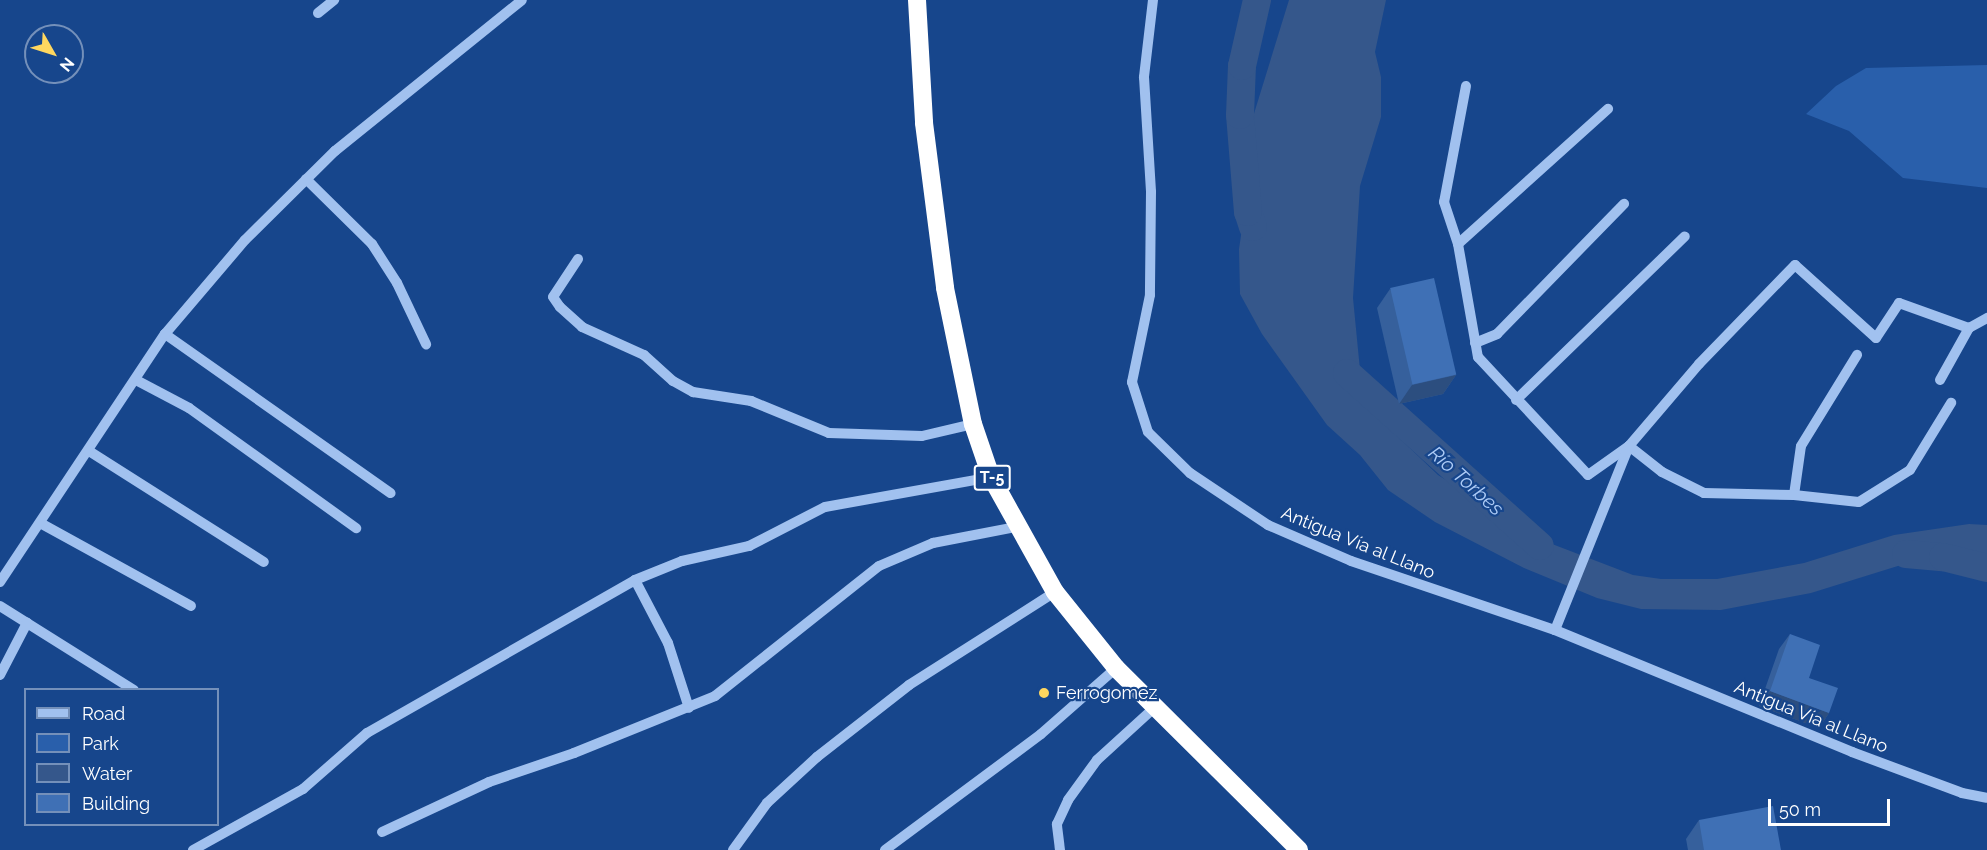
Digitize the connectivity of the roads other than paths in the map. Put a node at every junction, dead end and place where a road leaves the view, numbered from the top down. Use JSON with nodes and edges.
{"nodes":[{"id":1,"x":334,"y":0,"type":"edge"},
{"id":2,"x":522,"y":0,"type":"edge"},
{"id":3,"x":917,"y":0,"type":"edge"},
{"id":4,"x":1153,"y":0,"type":"edge"},
{"id":5,"x":318,"y":13,"type":"dead end"},
{"id":6,"x":1467,"y":86,"type":"dead end"},
{"id":7,"x":1608,"y":109,"type":"dead end"},
{"id":8,"x":306,"y":179,"type":"junction"},
{"id":9,"x":1624,"y":204,"type":"dead end"},
{"id":10,"x":1685,"y":236,"type":"dead end"},
{"id":11,"x":1458,"y":244,"type":"junction"},
{"id":12,"x":578,"y":259,"type":"dead end"},
{"id":13,"x":1987,"y":318,"type":"edge"},
{"id":14,"x":1969,"y":328,"type":"junction"},
{"id":15,"x":165,"y":334,"type":"junction"},
{"id":16,"x":1475,"y":343,"type":"junction"},
{"id":17,"x":426,"y":344,"type":"dead end"},
{"id":18,"x":1857,"y":356,"type":"dead end"},
{"id":19,"x":136,"y":380,"type":"junction"},
{"id":20,"x":1940,"y":380,"type":"dead end"},
{"id":21,"x":1516,"y":400,"type":"junction"},
{"id":22,"x":1951,"y":403,"type":"dead end"},
{"id":23,"x":974,"y":424,"type":"junction"},
{"id":24,"x":1629,"y":446,"type":"junction"},
{"id":25,"x":89,"y":451,"type":"junction"},
{"id":26,"x":991,"y":477,"type":"junction"},
{"id":27,"x":390,"y":493,"type":"dead end"},
{"id":28,"x":1794,"y":495,"type":"junction"},
{"id":29,"x":42,"y":524,"type":"junction"},
{"id":30,"x":1016,"y":527,"type":"junction"},
{"id":31,"x":356,"y":528,"type":"dead end"},
{"id":32,"x":264,"y":562,"type":"dead end"},
{"id":33,"x":635,"y":580,"type":"junction"},
{"id":34,"x":0,"y":582,"type":"edge"},
{"id":35,"x":1055,"y":592,"type":"junction"},
{"id":36,"x":0,"y":606,"type":"edge"},
{"id":37,"x":191,"y":606,"type":"dead end"},
{"id":38,"x":27,"y":623,"type":"junction"},
{"id":39,"x":1555,"y":630,"type":"junction"},
{"id":40,"x":1116,"y":668,"type":"junction"},
{"id":41,"x":0,"y":675,"type":"edge"},
{"id":42,"x":131,"y":688,"type":"edge"},
{"id":43,"x":689,"y":708,"type":"junction"},
{"id":44,"x":1154,"y":708,"type":"junction"},
{"id":45,"x":1987,"y":798,"type":"edge"},
{"id":46,"x":382,"y":832,"type":"dead end"},
{"id":47,"x":193,"y":850,"type":"edge"},
{"id":48,"x":733,"y":850,"type":"edge"},
{"id":49,"x":885,"y":850,"type":"edge"},
{"id":50,"x":1060,"y":850,"type":"edge"},
{"id":51,"x":1299,"y":850,"type":"edge"}],
"edges":[{"from":1,"to":5,"type":"street"},
{"from":2,"to":8,"type":"street"},
{"from":3,"to":23,"type":"highway","number":"T-5"},
{"from":4,"to":39,"type":"street","name":"Antigua Vía al Llano"},
{"from":6,"to":11,"type":"street"},
{"from":7,"to":11,"type":"street"},
{"from":8,"to":15,"type":"street"},
{"from":8,"to":17,"type":"street"},
{"from":9,"to":16,"type":"street"},
{"from":10,"to":21,"type":"street"},
{"from":11,"to":16,"type":"street"},
{"from":12,"to":23,"type":"street"},
{"from":13,"to":14,"type":"street"},
{"from":14,"to":20,"type":"street"},
{"from":14,"to":24,"type":"street"},
{"from":15,"to":19,"type":"street"},
{"from":15,"to":27,"type":"street"},
{"from":16,"to":21,"type":"street"},
{"from":18,"to":28,"type":"street"},
{"from":19,"to":25,"type":"street"},
{"from":19,"to":31,"type":"street"},
{"from":21,"to":24,"type":"street"},
{"from":22,"to":28,"type":"street"},
{"from":23,"to":26,"type":"highway","number":"T-5"},
{"from":24,"to":28,"type":"street"},
{"from":24,"to":39,"type":"street"},
{"from":25,"to":29,"type":"street"},
{"from":25,"to":32,"type":"street"},
{"from":26,"to":30,"type":"highway","number":"T-5"},
{"from":26,"to":33,"type":"street"},
{"from":29,"to":34,"type":"street"},
{"from":29,"to":37,"type":"street"},
{"from":30,"to":35,"type":"highway","number":"T-5"},
{"from":30,"to":43,"type":"street"},
{"from":33,"to":43,"type":"street"},
{"from":33,"to":47,"type":"street"},
{"from":35,"to":40,"type":"highway","number":"T-5"},
{"from":35,"to":48,"type":"street"},
{"from":36,"to":38,"type":"street"},
{"from":38,"to":41,"type":"street"},
{"from":38,"to":42,"type":"street"},
{"from":39,"to":45,"type":"street","name":"Antigua Vía al Llano"},
{"from":40,"to":44,"type":"highway","number":"T-5"},
{"from":40,"to":49,"type":"street"},
{"from":43,"to":46,"type":"street"},
{"from":44,"to":50,"type":"street"},
{"from":44,"to":51,"type":"highway","number":"T-5"}]}
